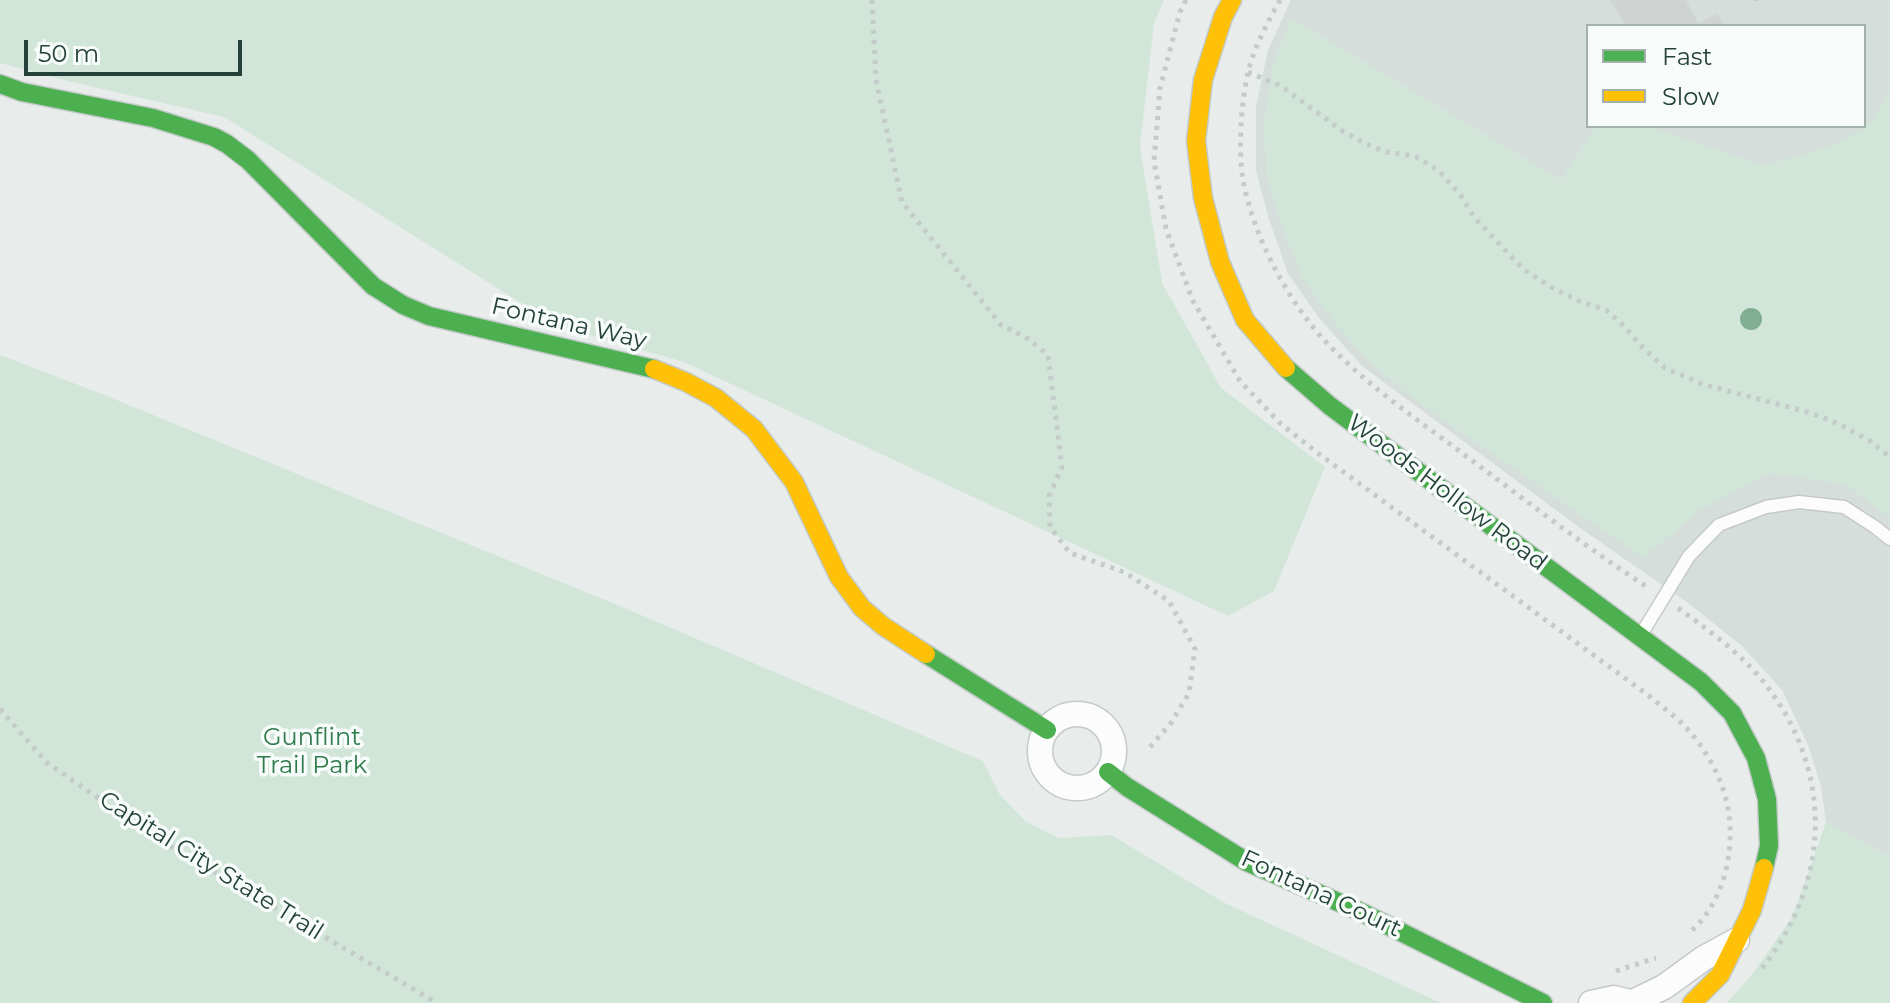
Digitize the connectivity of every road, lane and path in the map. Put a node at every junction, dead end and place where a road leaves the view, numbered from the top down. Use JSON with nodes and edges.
{"nodes":[{"id":1,"x":872,"y":0,"type":"edge"},
{"id":2,"x":1186,"y":0,"type":"edge"},
{"id":3,"x":1232,"y":0,"type":"edge"},
{"id":4,"x":1280,"y":0,"type":"edge"},
{"id":5,"x":1248,"y":72,"type":"junction"},
{"id":6,"x":0,"y":84,"type":"edge"},
{"id":7,"x":1890,"y":457,"type":"edge"},
{"id":8,"x":1890,"y":539,"type":"edge"},
{"id":9,"x":1643,"y":585,"type":"dead end"},
{"id":10,"x":1640,"y":636,"type":"junction"},
{"id":11,"x":0,"y":709,"type":"edge"},
{"id":12,"x":1047,"y":730,"type":"junction"},
{"id":13,"x":1150,"y":747,"type":"dead end"},
{"id":14,"x":1108,"y":772,"type":"junction"},
{"id":15,"x":1688,"y":934,"type":"dead end"},
{"id":16,"x":1737,"y":940,"type":"junction"},
{"id":17,"x":1662,"y":954,"type":"dead end"},
{"id":18,"x":1604,"y":974,"type":"dead end"},
{"id":19,"x":437,"y":1003,"type":"edge"},
{"id":20,"x":1543,"y":1003,"type":"edge"},
{"id":21,"x":1591,"y":1003,"type":"edge"},
{"id":22,"x":1634,"y":1003,"type":"edge"},
{"id":23,"x":1692,"y":1003,"type":"edge"}],
"edges":[{"from":1,"to":13,"type":"path"},
{"from":2,"to":15,"type":"path"},
{"from":3,"to":10,"type":"street","name":"Woods Hollow Road"},
{"from":4,"to":5,"type":"path"},
{"from":5,"to":7,"type":"path"},
{"from":5,"to":9,"type":"path"},
{"from":6,"to":12,"type":"street","name":"Fontana Way"},
{"from":8,"to":10,"type":"lane"},
{"from":10,"to":16,"type":"street","name":"Woods Hollow Road"},
{"from":11,"to":19,"type":"path","name":"Capital City State Trail"},
{"from":12,"to":14,"type":"street"},
{"from":12,"to":14,"type":"street"},
{"from":14,"to":20,"type":"street","name":"Fontana Court"},
{"from":16,"to":22,"type":"street"},
{"from":16,"to":23,"type":"street","name":"Woods Hollow Road"},
{"from":17,"to":18,"type":"path"},
{"from":21,"to":22,"type":"street"}]}
